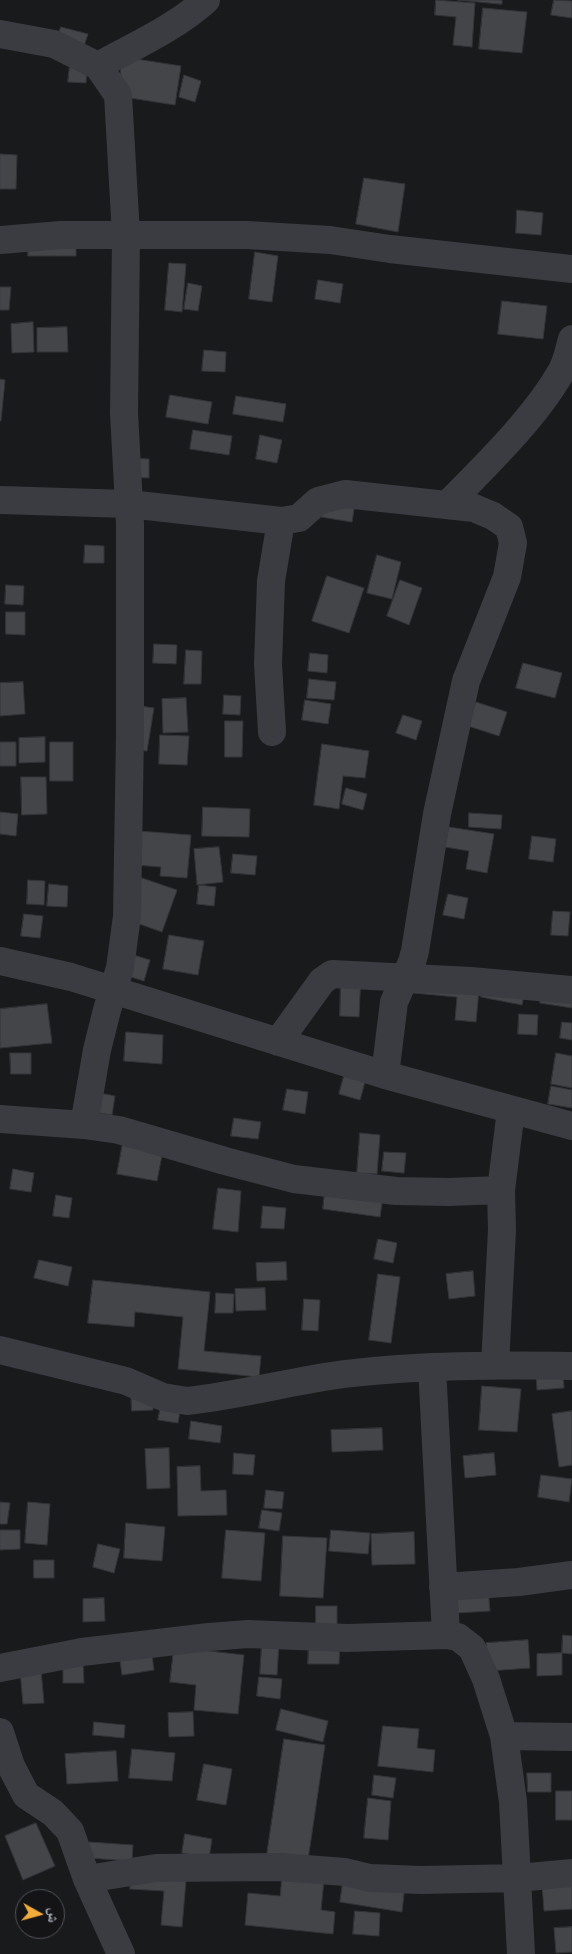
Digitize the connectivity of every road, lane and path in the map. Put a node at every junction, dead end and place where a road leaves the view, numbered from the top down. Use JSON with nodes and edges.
{"nodes":[{"id":1,"x":206,"y":0,"type":"edge"},
{"id":2,"x":0,"y":34,"type":"edge"},
{"id":3,"x":98,"y":66,"type":"junction"},
{"id":4,"x":126,"y":235,"type":"junction"},
{"id":5,"x":0,"y":240,"type":"edge"},
{"id":6,"x":572,"y":268,"type":"edge"},
{"id":7,"x":572,"y":339,"type":"edge"},
{"id":8,"x":0,"y":500,"type":"edge"},
{"id":9,"x":128,"y":504,"type":"junction"},
{"id":10,"x":447,"y":505,"type":"junction"},
{"id":11,"x":281,"y":521,"type":"junction"},
{"id":12,"x":272,"y":732,"type":"dead end"},
{"id":13,"x":0,"y":961,"type":"edge"},
{"id":14,"x":405,"y":978,"type":"junction"},
{"id":15,"x":572,"y":990,"type":"edge"},
{"id":16,"x":114,"y":991,"type":"junction"},
{"id":17,"x":278,"y":1042,"type":"junction"},
{"id":18,"x":385,"y":1075,"type":"junction"},
{"id":19,"x":511,"y":1110,"type":"junction"},
{"id":20,"x":0,"y":1119,"type":"edge"},
{"id":21,"x":84,"y":1125,"type":"junction"},
{"id":22,"x":572,"y":1126,"type":"edge"},
{"id":23,"x":501,"y":1190,"type":"junction"},
{"id":24,"x":0,"y":1350,"type":"edge"},
{"id":25,"x":495,"y":1364,"type":"junction"},
{"id":26,"x":572,"y":1366,"type":"edge"},
{"id":27,"x":432,"y":1367,"type":"junction"},
{"id":28,"x":572,"y":1575,"type":"edge"},
{"id":29,"x":443,"y":1587,"type":"junction"},
{"id":30,"x":446,"y":1635,"type":"junction"},
{"id":31,"x":0,"y":1668,"type":"edge"},
{"id":32,"x":0,"y":1732,"type":"edge"},
{"id":33,"x":504,"y":1736,"type":"junction"},
{"id":34,"x":572,"y":1737,"type":"edge"},
{"id":35,"x":572,"y":1873,"type":"edge"},
{"id":36,"x":518,"y":1878,"type":"junction"},
{"id":37,"x":87,"y":1879,"type":"junction"},
{"id":38,"x":121,"y":1954,"type":"edge"},
{"id":39,"x":522,"y":1954,"type":"edge"}],
"edges":[{"from":1,"to":3,"type":"street"},
{"from":2,"to":3,"type":"street"},
{"from":3,"to":4,"type":"street"},
{"from":4,"to":5,"type":"street"},
{"from":4,"to":6,"type":"street"},
{"from":4,"to":9,"type":"street"},
{"from":7,"to":10,"type":"street"},
{"from":8,"to":9,"type":"street"},
{"from":9,"to":11,"type":"street"},
{"from":9,"to":16,"type":"street"},
{"from":10,"to":11,"type":"street"},
{"from":10,"to":14,"type":"street"},
{"from":11,"to":12,"type":"street"},
{"from":13,"to":16,"type":"street"},
{"from":14,"to":15,"type":"street"},
{"from":14,"to":17,"type":"street"},
{"from":14,"to":18,"type":"street"},
{"from":16,"to":17,"type":"street"},
{"from":16,"to":21,"type":"street"},
{"from":17,"to":18,"type":"street"},
{"from":18,"to":19,"type":"street"},
{"from":19,"to":22,"type":"street"},
{"from":19,"to":23,"type":"street"},
{"from":20,"to":21,"type":"street"},
{"from":21,"to":23,"type":"street"},
{"from":23,"to":25,"type":"street"},
{"from":24,"to":27,"type":"street"},
{"from":25,"to":26,"type":"street"},
{"from":25,"to":27,"type":"street"},
{"from":27,"to":29,"type":"street"},
{"from":28,"to":29,"type":"street"},
{"from":29,"to":30,"type":"street"},
{"from":30,"to":31,"type":"street"},
{"from":30,"to":33,"type":"street"},
{"from":32,"to":37,"type":"street"},
{"from":33,"to":34,"type":"street"},
{"from":33,"to":36,"type":"street"},
{"from":35,"to":36,"type":"street"},
{"from":36,"to":37,"type":"street"},
{"from":36,"to":39,"type":"street"},
{"from":37,"to":38,"type":"street"}]}
